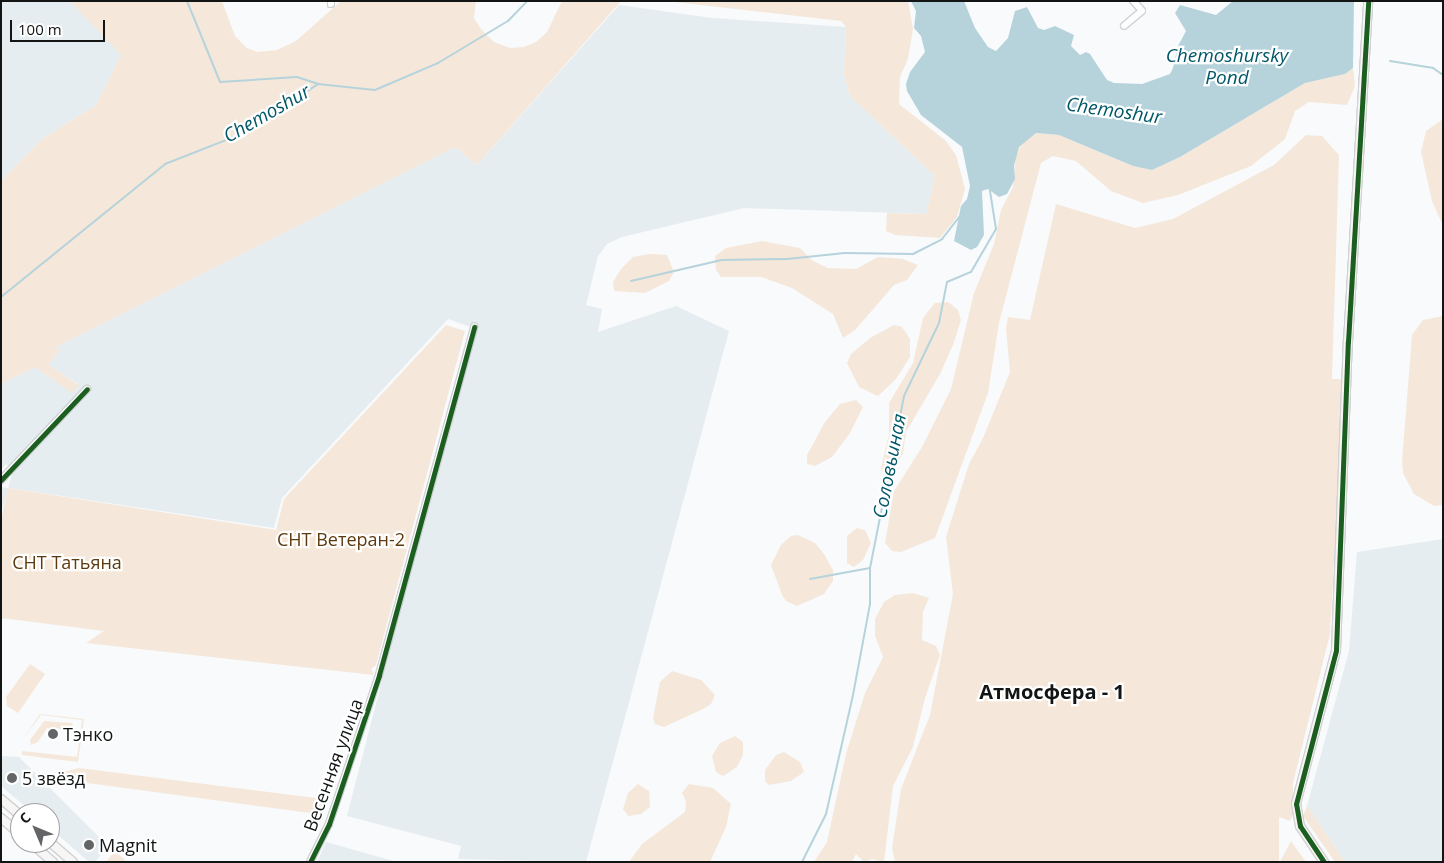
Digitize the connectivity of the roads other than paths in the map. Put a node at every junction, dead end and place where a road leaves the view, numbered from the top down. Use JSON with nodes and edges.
{"nodes":[{"id":1,"x":1133,"y":1,"type":"edge"},
{"id":2,"x":1368,"y":1,"type":"edge"},
{"id":3,"x":1124,"y":26,"type":"dead end"},
{"id":4,"x":474,"y":328,"type":"dead end"},
{"id":5,"x":87,"y":389,"type":"dead end"},
{"id":6,"x":1,"y":480,"type":"edge"},
{"id":7,"x":60,"y":851,"type":"edge"},
{"id":8,"x":43,"y":853,"type":"edge"},
{"id":9,"x":53,"y":862,"type":"edge"},
{"id":10,"x":73,"y":862,"type":"edge"},
{"id":11,"x":310,"y":862,"type":"edge"},
{"id":12,"x":1324,"y":862,"type":"edge"}],
"edges":[{"from":1,"to":3,"type":"street"},
{"from":2,"to":12,"type":"street"},
{"from":4,"to":11,"type":"street","name":"Весенняя улица"},
{"from":5,"to":6,"type":"street"},
{"from":7,"to":10,"type":"street"},
{"from":8,"to":9,"type":"street"}]}
